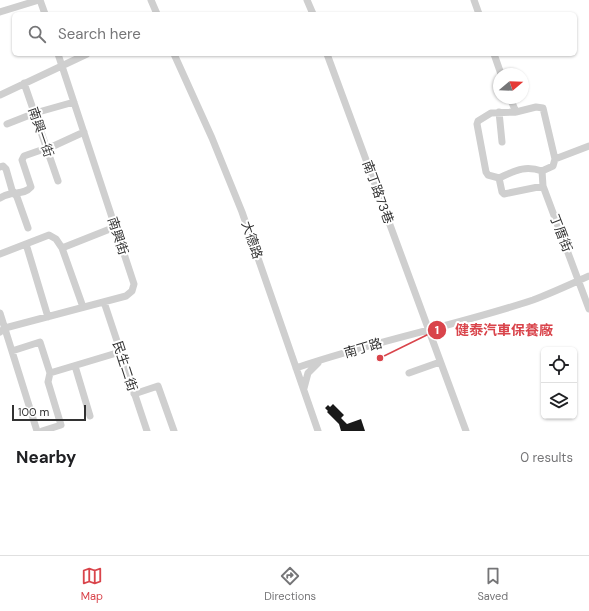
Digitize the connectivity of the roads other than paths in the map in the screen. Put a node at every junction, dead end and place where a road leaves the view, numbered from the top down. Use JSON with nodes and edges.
{"nodes":[{"id":1,"x":8,"y":0,"type":"edge"},
{"id":2,"x":40,"y":0,"type":"edge"},
{"id":3,"x":151,"y":0,"type":"edge"},
{"id":4,"x":308,"y":0,"type":"edge"},
{"id":5,"x":474,"y":0,"type":"edge"},
{"id":6,"x":11,"y":8,"type":"junction"},
{"id":7,"x":0,"y":12,"type":"edge"},
{"id":8,"x":44,"y":12,"type":"edge"},
{"id":9,"x":156,"y":12,"type":"edge"},
{"id":10,"x":312,"y":12,"type":"edge"},
{"id":11,"x":478,"y":12,"type":"edge"},
{"id":12,"x":59,"y":56,"type":"edge"},
{"id":13,"x":82,"y":56,"type":"edge"},
{"id":14,"x":175,"y":56,"type":"edge"},
{"id":15,"x":328,"y":56,"type":"edge"},
{"id":16,"x":495,"y":56,"type":"edge"},
{"id":17,"x":62,"y":65,"type":"junction"},
{"id":18,"x":499,"y":68,"type":"edge"},
{"id":19,"x":24,"y":83,"type":"junction"},
{"id":20,"x":0,"y":95,"type":"edge"},
{"id":21,"x":74,"y":102,"type":"junction"},
{"id":22,"x":513,"y":104,"type":"edge"},
{"id":23,"x":499,"y":112,"type":"junction"},
{"id":24,"x":516,"y":112,"type":"junction"},
{"id":25,"x":35,"y":114,"type":"junction"},
{"id":26,"x":7,"y":124,"type":"dead end"},
{"id":27,"x":84,"y":132,"type":"junction"},
{"id":28,"x":502,"y":142,"type":"dead end"},
{"id":29,"x":589,"y":146,"type":"edge"},
{"id":30,"x":47,"y":149,"type":"junction"},
{"id":31,"x":555,"y":159,"type":"junction"},
{"id":32,"x":2,"y":167,"type":"edge"},
{"id":33,"x":542,"y":171,"type":"junction"},
{"id":34,"x":499,"y":178,"type":"junction"},
{"id":35,"x":58,"y":181,"type":"dead end"},
{"id":36,"x":543,"y":186,"type":"junction"},
{"id":37,"x":15,"y":193,"type":"junction"},
{"id":38,"x":0,"y":198,"type":"edge"},
{"id":39,"x":115,"y":227,"type":"junction"},
{"id":40,"x":28,"y":228,"type":"dead end"},
{"id":41,"x":26,"y":244,"type":"junction"},
{"id":42,"x":62,"y":248,"type":"junction"},
{"id":43,"x":0,"y":254,"type":"edge"},
{"id":44,"x":589,"y":276,"type":"edge"},
{"id":45,"x":578,"y":281,"type":"junction"},
{"id":46,"x":104,"y":302,"type":"junction"},
{"id":47,"x":83,"y":308,"type":"junction"},
{"id":48,"x":589,"y":309,"type":"edge"},
{"id":49,"x":0,"y":313,"type":"edge"},
{"id":50,"x":48,"y":317,"type":"junction"},
{"id":51,"x":428,"y":329,"type":"junction"},
{"id":52,"x":2,"y":330,"type":"edge"},
{"id":53,"x":12,"y":351,"type":"junction"},
{"id":54,"x":120,"y":352,"type":"junction"},
{"id":55,"x":322,"y":360,"type":"junction"},
{"id":56,"x":440,"y":362,"type":"junction"},
{"id":57,"x":75,"y":366,"type":"junction"},
{"id":58,"x":296,"y":368,"type":"junction"},
{"id":59,"x":50,"y":373,"type":"junction"},
{"id":60,"x":409,"y":373,"type":"dead end"},
{"id":61,"x":304,"y":390,"type":"junction"},
{"id":62,"x":134,"y":394,"type":"junction"},
{"id":63,"x":90,"y":416,"type":"dead end"},
{"id":64,"x":37,"y":431,"type":"edge"},
{"id":65,"x":42,"y":431,"type":"edge"},
{"id":66,"x":147,"y":431,"type":"edge"},
{"id":67,"x":174,"y":431,"type":"edge"},
{"id":68,"x":318,"y":431,"type":"edge"},
{"id":69,"x":466,"y":431,"type":"edge"}],
"edges":[{"from":1,"to":6,"type":"street"},
{"from":2,"to":6,"type":"street"},
{"from":2,"to":8,"type":"street"},
{"from":3,"to":9,"type":"street"},
{"from":4,"to":10,"type":"street"},
{"from":5,"to":11,"type":"street"},
{"from":6,"to":7,"type":"street"},
{"from":12,"to":17,"type":"street","name":"南興街"},
{"from":13,"to":17,"type":"street"},
{"from":14,"to":58,"type":"street","name":"大德路"},
{"from":15,"to":51,"type":"street","name":"南丁路73巷"},
{"from":16,"to":18,"type":"street"},
{"from":17,"to":19,"type":"street"},
{"from":17,"to":21,"type":"street","name":"南興街"},
{"from":19,"to":20,"type":"street"},
{"from":19,"to":25,"type":"street","name":"南興一街"},
{"from":21,"to":25,"type":"street"},
{"from":21,"to":27,"type":"street","name":"南興街"},
{"from":22,"to":24,"type":"street"},
{"from":23,"to":24,"type":"street"},
{"from":23,"to":28,"type":"street"},
{"from":23,"to":34,"type":"street"},
{"from":24,"to":31,"type":"street"},
{"from":25,"to":26,"type":"street"},
{"from":25,"to":30,"type":"street","name":"南興一街"},
{"from":27,"to":30,"type":"street"},
{"from":27,"to":39,"type":"street","name":"南興街"},
{"from":29,"to":31,"type":"street"},
{"from":30,"to":35,"type":"street","name":"南興一街"},
{"from":30,"to":37,"type":"street"},
{"from":31,"to":33,"type":"street"},
{"from":32,"to":37,"type":"street"},
{"from":33,"to":34,"type":"street"},
{"from":33,"to":36,"type":"street","name":"丁厝街"},
{"from":34,"to":36,"type":"street"},
{"from":36,"to":45,"type":"street","name":"丁厝街"},
{"from":37,"to":38,"type":"street"},
{"from":37,"to":40,"type":"street"},
{"from":39,"to":42,"type":"street"},
{"from":39,"to":46,"type":"street","name":"南興街"},
{"from":41,"to":42,"type":"street"},
{"from":41,"to":43,"type":"street"},
{"from":41,"to":50,"type":"street"},
{"from":42,"to":47,"type":"street"},
{"from":44,"to":45,"type":"street","name":"南丁路"},
{"from":45,"to":48,"type":"street","name":"丁厝街"},
{"from":45,"to":51,"type":"street","name":"南丁路"},
{"from":46,"to":47,"type":"street","name":"南興街"},
{"from":46,"to":54,"type":"street","name":"民生二街"},
{"from":47,"to":50,"type":"street","name":"南興街"},
{"from":49,"to":52,"type":"street"},
{"from":50,"to":52,"type":"street","name":"南興街"},
{"from":51,"to":55,"type":"street","name":"南丁路"},
{"from":51,"to":56,"type":"street","name":"南丁路73巷"},
{"from":52,"to":53,"type":"street"},
{"from":53,"to":59,"type":"street"},
{"from":53,"to":64,"type":"street"},
{"from":54,"to":57,"type":"street"},
{"from":54,"to":62,"type":"street","name":"民生二街"},
{"from":55,"to":58,"type":"street","name":"南丁路"},
{"from":55,"to":61,"type":"street"},
{"from":56,"to":60,"type":"street"},
{"from":56,"to":69,"type":"street","name":"南丁路73巷"},
{"from":57,"to":59,"type":"street"},
{"from":57,"to":63,"type":"street"},
{"from":58,"to":61,"type":"street","name":"大德路"},
{"from":59,"to":65,"type":"street"},
{"from":61,"to":68,"type":"street","name":"大德路"},
{"from":62,"to":66,"type":"street","name":"民生二街"},
{"from":62,"to":67,"type":"street"}]}
